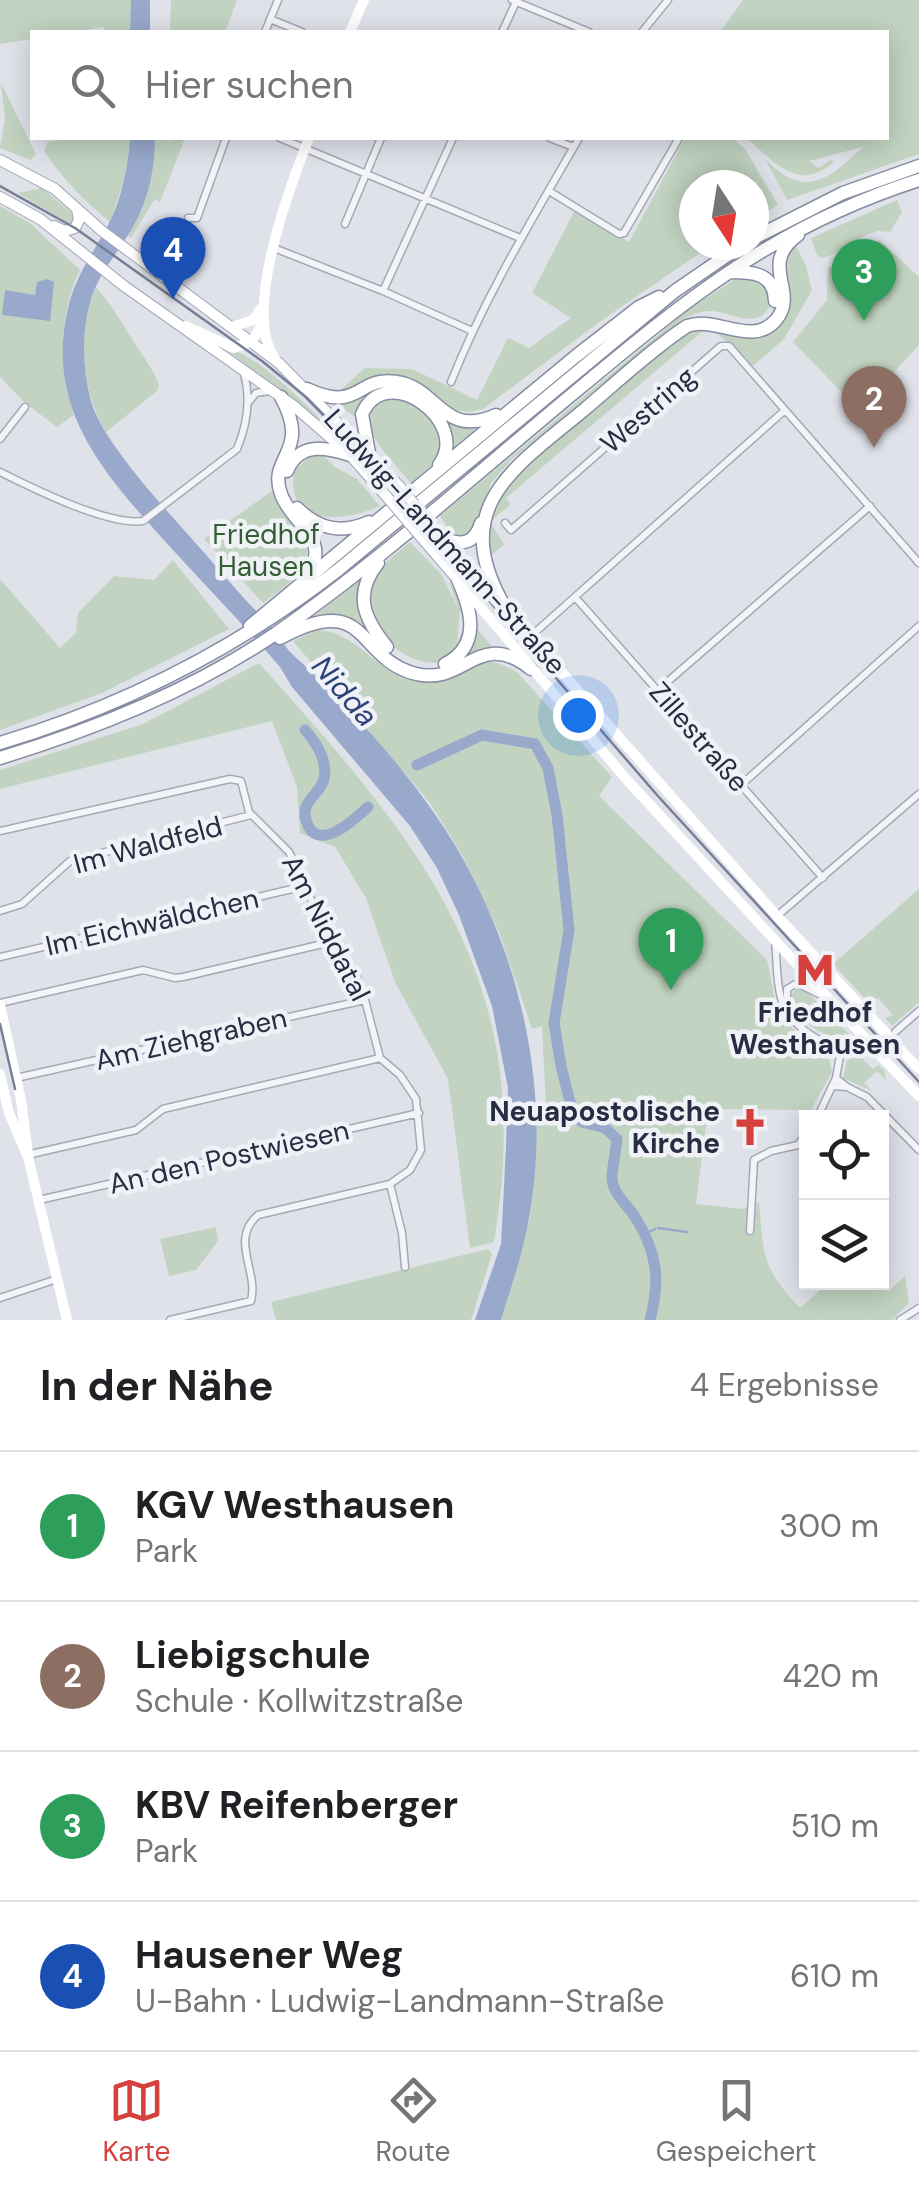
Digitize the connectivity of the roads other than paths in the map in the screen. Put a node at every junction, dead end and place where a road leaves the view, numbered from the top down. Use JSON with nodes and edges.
{"nodes":[{"id":1,"x":278,"y":0,"type":"edge"},
{"id":2,"x":364,"y":0,"type":"edge"},
{"id":3,"x":515,"y":0,"type":"edge"},
{"id":4,"x":668,"y":0,"type":"edge"},
{"id":5,"x":270,"y":19,"type":"junction"},
{"id":6,"x":266,"y":30,"type":"edge"},
{"id":7,"x":297,"y":30,"type":"edge"},
{"id":8,"x":351,"y":30,"type":"edge"},
{"id":9,"x":503,"y":30,"type":"edge"},
{"id":10,"x":584,"y":30,"type":"edge"},
{"id":11,"x":644,"y":30,"type":"edge"},
{"id":12,"x":225,"y":140,"type":"edge"},
{"id":13,"x":379,"y":140,"type":"edge"},
{"id":14,"x":453,"y":140,"type":"edge"},
{"id":15,"x":555,"y":140,"type":"edge"},
{"id":16,"x":578,"y":140,"type":"edge"},
{"id":17,"x":678,"y":140,"type":"edge"},
{"id":18,"x":307,"y":143,"type":"edge"},
{"id":19,"x":574,"y":147,"type":"junction"},
{"id":20,"x":0,"y":162,"type":"edge"},
{"id":21,"x":919,"y":166,"type":"edge"},
{"id":22,"x":366,"y":173,"type":"junction"},
{"id":23,"x":919,"y":180,"type":"edge"},
{"id":24,"x":549,"y":191,"type":"junction"},
{"id":25,"x":0,"y":197,"type":"edge"},
{"id":26,"x":425,"y":198,"type":"junction"},
{"id":27,"x":77,"y":209,"type":"junction"},
{"id":28,"x":824,"y":217,"type":"junction"},
{"id":29,"x":188,"y":218,"type":"dead end"},
{"id":30,"x":40,"y":219,"type":"junction"},
{"id":31,"x":345,"y":224,"type":"dead end"},
{"id":32,"x":769,"y":230,"type":"edge"},
{"id":33,"x":520,"y":238,"type":"junction"},
{"id":34,"x":274,"y":248,"type":"junction"},
{"id":35,"x":720,"y":260,"type":"edge"},
{"id":36,"x":726,"y":272,"type":"junction"},
{"id":37,"x":383,"y":291,"type":"junction"},
{"id":38,"x":675,"y":291,"type":"junction"},
{"id":39,"x":266,"y":296,"type":"junction"},
{"id":40,"x":171,"y":320,"type":"junction"},
{"id":41,"x":263,"y":323,"type":"junction"},
{"id":42,"x":232,"y":327,"type":"junction"},
{"id":43,"x":472,"y":331,"type":"junction"},
{"id":44,"x":252,"y":341,"type":"junction"},
{"id":45,"x":279,"y":362,"type":"junction"},
{"id":46,"x":242,"y":370,"type":"junction"},
{"id":47,"x":451,"y":382,"type":"dead end"},
{"id":48,"x":307,"y":389,"type":"junction"},
{"id":49,"x":277,"y":394,"type":"junction"},
{"id":50,"x":248,"y":404,"type":"junction"},
{"id":51,"x":25,"y":407,"type":"dead end"},
{"id":52,"x":512,"y":408,"type":"junction"},
{"id":53,"x":785,"y":410,"type":"junction"},
{"id":54,"x":0,"y":439,"type":"edge"},
{"id":55,"x":369,"y":453,"type":"junction"},
{"id":56,"x":350,"y":455,"type":"junction"},
{"id":57,"x":0,"y":472,"type":"edge"},
{"id":58,"x":425,"y":481,"type":"junction"},
{"id":59,"x":870,"y":506,"type":"junction"},
{"id":60,"x":381,"y":517,"type":"junction"},
{"id":61,"x":505,"y":523,"type":"dead end"},
{"id":62,"x":444,"y":539,"type":"junction"},
{"id":63,"x":397,"y":540,"type":"junction"},
{"id":64,"x":919,"y":563,"type":"edge"},
{"id":65,"x":458,"y":580,"type":"junction"},
{"id":66,"x":294,"y":590,"type":"junction"},
{"id":67,"x":575,"y":597,"type":"junction"},
{"id":68,"x":506,"y":609,"type":"junction"},
{"id":69,"x":286,"y":617,"type":"junction"},
{"id":70,"x":919,"y":626,"type":"edge"},
{"id":71,"x":531,"y":636,"type":"junction"},
{"id":72,"x":531,"y":669,"type":"junction"},
{"id":73,"x":658,"y":690,"type":"junction"},
{"id":74,"x":0,"y":744,"type":"edge"},
{"id":75,"x":0,"y":758,"type":"edge"},
{"id":76,"x":742,"y":784,"type":"junction"},
{"id":77,"x":919,"y":794,"type":"edge"},
{"id":78,"x":251,"y":815,"type":"junction"},
{"id":79,"x":0,"y":830,"type":"edge"},
{"id":80,"x":822,"y":878,"type":"junction"},
{"id":81,"x":305,"y":886,"type":"junction"},
{"id":82,"x":0,"y":910,"type":"edge"},
{"id":83,"x":777,"y":916,"type":"junction"},
{"id":84,"x":774,"y":940,"type":"junction"},
{"id":85,"x":326,"y":943,"type":"junction"},
{"id":86,"x":0,"y":956,"type":"edge"},
{"id":87,"x":366,"y":1000,"type":"junction"},
{"id":88,"x":830,"y":1002,"type":"junction"},
{"id":89,"x":0,"y":1004,"type":"edge"},
{"id":90,"x":919,"y":1011,"type":"edge"},
{"id":91,"x":803,"y":1026,"type":"junction"},
{"id":92,"x":891,"y":1035,"type":"junction"},
{"id":93,"x":864,"y":1044,"type":"junction"},
{"id":94,"x":841,"y":1050,"type":"junction"},
{"id":95,"x":380,"y":1058,"type":"junction"},
{"id":96,"x":919,"y":1070,"type":"edge"},
{"id":97,"x":0,"y":1074,"type":"edge"},
{"id":98,"x":16,"y":1078,"type":"junction"},
{"id":99,"x":836,"y":1078,"type":"junction"},
{"id":100,"x":832,"y":1086,"type":"junction"},
{"id":101,"x":847,"y":1087,"type":"junction"},
{"id":102,"x":919,"y":1096,"type":"edge"},
{"id":103,"x":21,"y":1100,"type":"junction"},
{"id":104,"x":820,"y":1110,"type":"edge"},
{"id":105,"x":419,"y":1113,"type":"junction"},
{"id":106,"x":4,"y":1114,"type":"edge"},
{"id":107,"x":799,"y":1144,"type":"edge"},
{"id":108,"x":919,"y":1150,"type":"edge"},
{"id":109,"x":28,"y":1156,"type":"junction"},
{"id":110,"x":390,"y":1184,"type":"junction"},
{"id":111,"x":38,"y":1200,"type":"junction"},
{"id":112,"x":750,"y":1231,"type":"dead end"},
{"id":113,"x":405,"y":1267,"type":"dead end"},
{"id":114,"x":57,"y":1279,"type":"junction"},
{"id":115,"x":0,"y":1298,"type":"edge"},
{"id":116,"x":919,"y":1308,"type":"edge"},
{"id":117,"x":177,"y":1319,"type":"edge"},
{"id":118,"x":67,"y":1320,"type":"edge"},
{"id":119,"x":900,"y":1320,"type":"edge"}],
"edges":[{"from":1,"to":5,"type":"street"},
{"from":2,"to":8,"type":"main road"},
{"from":3,"to":9,"type":"street"},
{"from":3,"to":10,"type":"street"},
{"from":4,"to":11,"type":"street"},
{"from":5,"to":6,"type":"street"},
{"from":5,"to":7,"type":"street"},
{"from":12,"to":29,"type":"street"},
{"from":13,"to":22,"type":"street"},
{"from":14,"to":26,"type":"street"},
{"from":15,"to":19,"type":"street"},
{"from":16,"to":19,"type":"street"},
{"from":17,"to":24,"type":"street"},
{"from":18,"to":22,"type":"street"},
{"from":18,"to":34,"type":"main road"},
{"from":19,"to":24,"type":"street"},
{"from":20,"to":27,"type":"main road","name":"Ludwig-Landmann-Straße"},
{"from":21,"to":32,"type":"highway"},
{"from":22,"to":26,"type":"street"},
{"from":22,"to":31,"type":"street"},
{"from":23,"to":28,"type":"highway"},
{"from":24,"to":33,"type":"street"},
{"from":25,"to":30,"type":"main road","name":"Ludwig-Landmann-Straße"},
{"from":26,"to":33,"type":"street"},
{"from":26,"to":37,"type":"street"},
{"from":27,"to":30,"type":"main road"},
{"from":27,"to":42,"type":"main road","name":"Ludwig-Landmann-Straße"},
{"from":28,"to":36,"type":"highway"},
{"from":28,"to":68,"type":"highway"},
{"from":30,"to":40,"type":"main road","name":"Ludwig-Landmann-Straße"},
{"from":33,"to":43,"type":"street"},
{"from":34,"to":37,"type":"street"},
{"from":34,"to":39,"type":"main road"},
{"from":35,"to":38,"type":"highway"},
{"from":36,"to":62,"type":"highway"},
{"from":36,"to":63,"type":"highway"},
{"from":37,"to":43,"type":"street"},
{"from":38,"to":52,"type":"highway"},
{"from":38,"to":69,"type":"highway"},
{"from":39,"to":41,"type":"main road"},
{"from":39,"to":42,"type":"main road"},
{"from":40,"to":44,"type":"main road"},
{"from":40,"to":46,"type":"main road","name":"Ludwig-Landmann-Straße"},
{"from":41,"to":44,"type":"main road"},
{"from":41,"to":45,"type":"main road"},
{"from":42,"to":44,"type":"main road","name":"Ludwig-Landmann-Straße"},
{"from":43,"to":47,"type":"street"},
{"from":44,"to":45,"type":"main road","name":"Ludwig-Landmann-Straße"},
{"from":45,"to":48,"type":"main road","name":"Ludwig-Landmann-Straße"},
{"from":46,"to":49,"type":"main road","name":"Ludwig-Landmann-Straße"},
{"from":46,"to":50,"type":"street"},
{"from":48,"to":52,"type":"highway"},
{"from":48,"to":55,"type":"main road","name":"Ludwig-Landmann-Straße"},
{"from":49,"to":50,"type":"street"},
{"from":49,"to":56,"type":"main road","name":"Ludwig-Landmann-Straße"},
{"from":49,"to":66,"type":"highway"},
{"from":50,"to":57,"type":"street"},
{"from":51,"to":54,"type":"street"},
{"from":52,"to":58,"type":"highway"},
{"from":53,"to":59,"type":"street"},
{"from":53,"to":61,"type":"street","name":"Westring"},
{"from":53,"to":67,"type":"street"},
{"from":55,"to":58,"type":"highway"},
{"from":55,"to":62,"type":"main road","name":"Ludwig-Landmann-Straße","bridge":true},
{"from":56,"to":60,"type":"highway"},
{"from":56,"to":65,"type":"main road","name":"Ludwig-Landmann-Straße","bridge":true},
{"from":58,"to":60,"type":"highway"},
{"from":59,"to":64,"type":"street"},
{"from":59,"to":73,"type":"street"},
{"from":60,"to":66,"type":"highway"},
{"from":62,"to":68,"type":"main road","name":"Ludwig-Landmann-Straße"},
{"from":63,"to":65,"type":"highway"},
{"from":63,"to":69,"type":"highway"},
{"from":65,"to":72,"type":"main road","name":"Ludwig-Landmann-Straße"},
{"from":66,"to":69,"type":"highway"},
{"from":67,"to":71,"type":"street"},
{"from":67,"to":73,"type":"street","name":"Zillestraße"},
{"from":68,"to":71,"type":"main road","name":"Ludwig-Landmann-Straße"},
{"from":69,"to":72,"type":"highway"},
{"from":69,"to":74,"type":"highway"},
{"from":69,"to":75,"type":"highway"},
{"from":70,"to":76,"type":"street"},
{"from":71,"to":83,"type":"main road","name":"Ludwig-Landmann-Straße"},
{"from":72,"to":84,"type":"main road","name":"Ludwig-Landmann-Straße"},
{"from":73,"to":76,"type":"street","name":"Zillestraße"},
{"from":76,"to":80,"type":"street","name":"Zillestraße"},
{"from":77,"to":80,"type":"street"},
{"from":78,"to":79,"type":"street","name":"Am Niddatal"},
{"from":78,"to":81,"type":"street","name":"Am Niddatal"},
{"from":78,"to":82,"type":"street","name":"Im Waldfeld"},
{"from":80,"to":83,"type":"street"},
{"from":81,"to":85,"type":"street","name":"Am Niddatal"},
{"from":81,"to":86,"type":"street","name":"Im Eichwäldchen"},
{"from":83,"to":92,"type":"main road","name":"Ludwig-Landmann-Straße"},
{"from":84,"to":88,"type":"main road","name":"Ludwig-Landmann-Straße"},
{"from":84,"to":91,"type":"street"},
{"from":85,"to":87,"type":"street","name":"Am Niddatal"},
{"from":85,"to":89,"type":"street"},
{"from":87,"to":95,"type":"street","name":"Am Niddatal"},
{"from":87,"to":98,"type":"street","name":"Am Ziehgraben"},
{"from":88,"to":91,"type":"street"},
{"from":88,"to":93,"type":"main road","name":"Ludwig-Landmann-Straße"},
{"from":89,"to":98,"type":"main road"},
{"from":90,"to":92,"type":"street"},
{"from":91,"to":94,"type":"street"},
{"from":92,"to":96,"type":"main road","name":"Ludwig-Landmann-Straße"},
{"from":93,"to":94,"type":"street"},
{"from":93,"to":102,"type":"main road","name":"Ludwig-Landmann-Straße","bridge":true},
{"from":94,"to":99,"type":"street"},
{"from":95,"to":105,"type":"street","name":"Am Niddatal"},
{"from":95,"to":109,"type":"street"},
{"from":97,"to":106,"type":"main road"},
{"from":98,"to":103,"type":"main road"},
{"from":99,"to":100,"type":"street"},
{"from":99,"to":101,"type":"street"},
{"from":100,"to":101,"type":"street"},
{"from":100,"to":104,"type":"street"},
{"from":101,"to":108,"type":"street"},
{"from":103,"to":106,"type":"main road"},
{"from":103,"to":109,"type":"main road"},
{"from":105,"to":110,"type":"street"},
{"from":105,"to":111,"type":"street","name":"An den Postwiesen"},
{"from":106,"to":109,"type":"main road"},
{"from":107,"to":112,"type":"street"},
{"from":109,"to":111,"type":"main road"},
{"from":110,"to":113,"type":"street"},
{"from":110,"to":117,"type":"street"},
{"from":111,"to":114,"type":"main road"},
{"from":114,"to":115,"type":"street"},
{"from":114,"to":118,"type":"main road"},
{"from":116,"to":119,"type":"street"}]}
